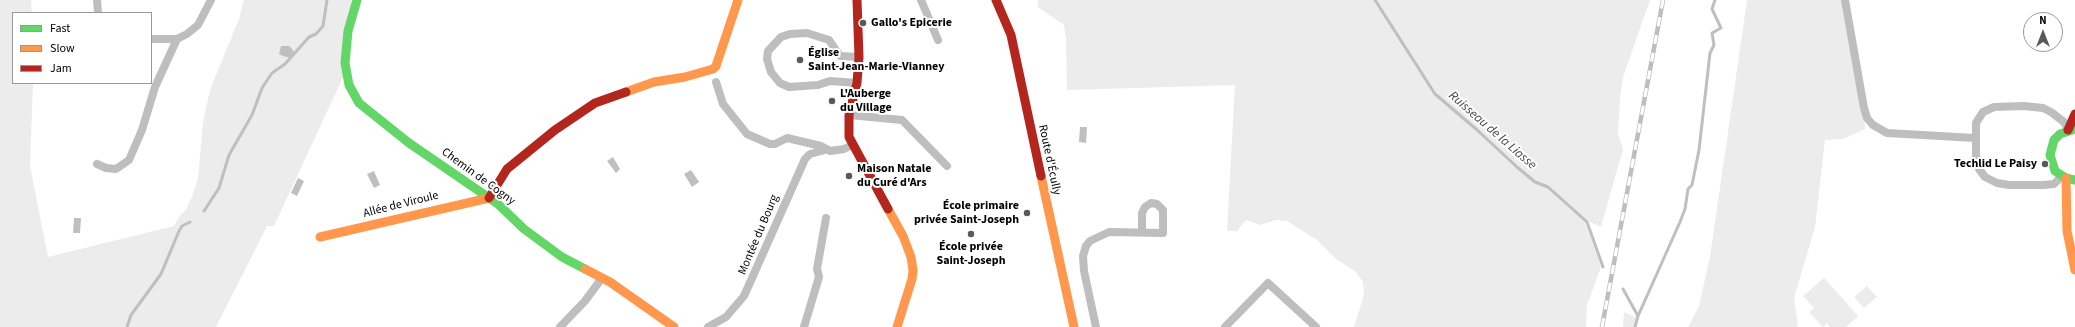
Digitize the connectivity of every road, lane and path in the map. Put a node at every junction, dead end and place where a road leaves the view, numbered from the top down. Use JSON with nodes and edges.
{"nodes":[{"id":1,"x":97,"y":0,"type":"edge"},
{"id":2,"x":211,"y":0,"type":"edge"},
{"id":3,"x":357,"y":0,"type":"edge"},
{"id":4,"x":738,"y":0,"type":"edge"},
{"id":5,"x":857,"y":0,"type":"edge"},
{"id":6,"x":921,"y":0,"type":"edge"},
{"id":7,"x":996,"y":0,"type":"edge"},
{"id":8,"x":1002,"y":0,"type":"edge"},
{"id":9,"x":1845,"y":0,"type":"edge"},
{"id":10,"x":98,"y":12,"type":"edge"},
{"id":11,"x":1011,"y":35,"type":"junction"},
{"id":12,"x":152,"y":39,"type":"edge"},
{"id":13,"x":177,"y":39,"type":"junction"},
{"id":14,"x":938,"y":40,"type":"dead end"},
{"id":15,"x":860,"y":57,"type":"junction"},
{"id":16,"x":716,"y":82,"type":"dead end"},
{"id":17,"x":857,"y":83,"type":"junction"},
{"id":18,"x":2075,"y":110,"type":"edge"},
{"id":19,"x":2053,"y":113,"type":"junction"},
{"id":20,"x":2075,"y":114,"type":"edge"},
{"id":21,"x":849,"y":115,"type":"junction"},
{"id":22,"x":2071,"y":130,"type":"edge"},
{"id":23,"x":1975,"y":138,"type":"junction"},
{"id":24,"x":852,"y":145,"type":"junction"},
{"id":25,"x":825,"y":150,"type":"junction"},
{"id":26,"x":97,"y":164,"type":"dead end"},
{"id":27,"x":947,"y":166,"type":"dead end"},
{"id":28,"x":2067,"y":178,"type":"edge"},
{"id":29,"x":489,"y":198,"type":"junction"},
{"id":30,"x":826,"y":218,"type":"dead end"},
{"id":31,"x":2075,"y":229,"type":"edge"},
{"id":32,"x":1142,"y":232,"type":"dead end"},
{"id":33,"x":320,"y":237,"type":"dead end"},
{"id":34,"x":2072,"y":251,"type":"junction"},
{"id":35,"x":2075,"y":270,"type":"edge"},
{"id":36,"x":602,"y":278,"type":"junction"},
{"id":37,"x":560,"y":327,"type":"edge"},
{"id":38,"x":674,"y":327,"type":"edge"},
{"id":39,"x":708,"y":327,"type":"edge"},
{"id":40,"x":804,"y":327,"type":"edge"},
{"id":41,"x":897,"y":327,"type":"edge"},
{"id":42,"x":1074,"y":327,"type":"edge"},
{"id":43,"x":1096,"y":327,"type":"edge"},
{"id":44,"x":1225,"y":327,"type":"edge"},
{"id":45,"x":1316,"y":327,"type":"edge"}],
"edges":[{"from":1,"to":10,"type":"street"},
{"from":2,"to":13,"type":"street"},
{"from":3,"to":29,"type":"street","name":"Chemin de Cogny"},
{"from":4,"to":29,"type":"street"},
{"from":5,"to":15,"type":"street"},
{"from":6,"to":14,"type":"street"},
{"from":7,"to":11,"type":"street","name":"Route d'Écully"},
{"from":8,"to":11,"type":"street"},
{"from":9,"to":23,"type":"street"},
{"from":11,"to":42,"type":"street","name":"Route d'Écully"},
{"from":12,"to":13,"type":"street"},
{"from":13,"to":26,"type":"street"},
{"from":15,"to":17,"type":"street"},
{"from":15,"to":17,"type":"street"},
{"from":16,"to":25,"type":"street"},
{"from":17,"to":21,"type":"street"},
{"from":18,"to":19,"type":"street"},
{"from":19,"to":22,"type":"street"},
{"from":19,"to":23,"type":"street"},
{"from":20,"to":22,"type":"street"},
{"from":21,"to":24,"type":"street"},
{"from":21,"to":27,"type":"street"},
{"from":22,"to":28,"type":"street"},
{"from":23,"to":28,"type":"street"},
{"from":24,"to":25,"type":"street"},
{"from":24,"to":41,"type":"street"},
{"from":25,"to":39,"type":"street","name":"Montée du Bourg"},
{"from":28,"to":34,"type":"street"},
{"from":29,"to":33,"type":"street","name":"Allée de Viroule"},
{"from":29,"to":36,"type":"street","name":"Chemin de Cogny"},
{"from":30,"to":40,"type":"street"},
{"from":31,"to":34,"type":"street"},
{"from":32,"to":43,"type":"street"},
{"from":34,"to":35,"type":"street"},
{"from":36,"to":37,"type":"street"},
{"from":36,"to":38,"type":"street","name":"Chemin de Cogny"},
{"from":44,"to":45,"type":"street"}]}
